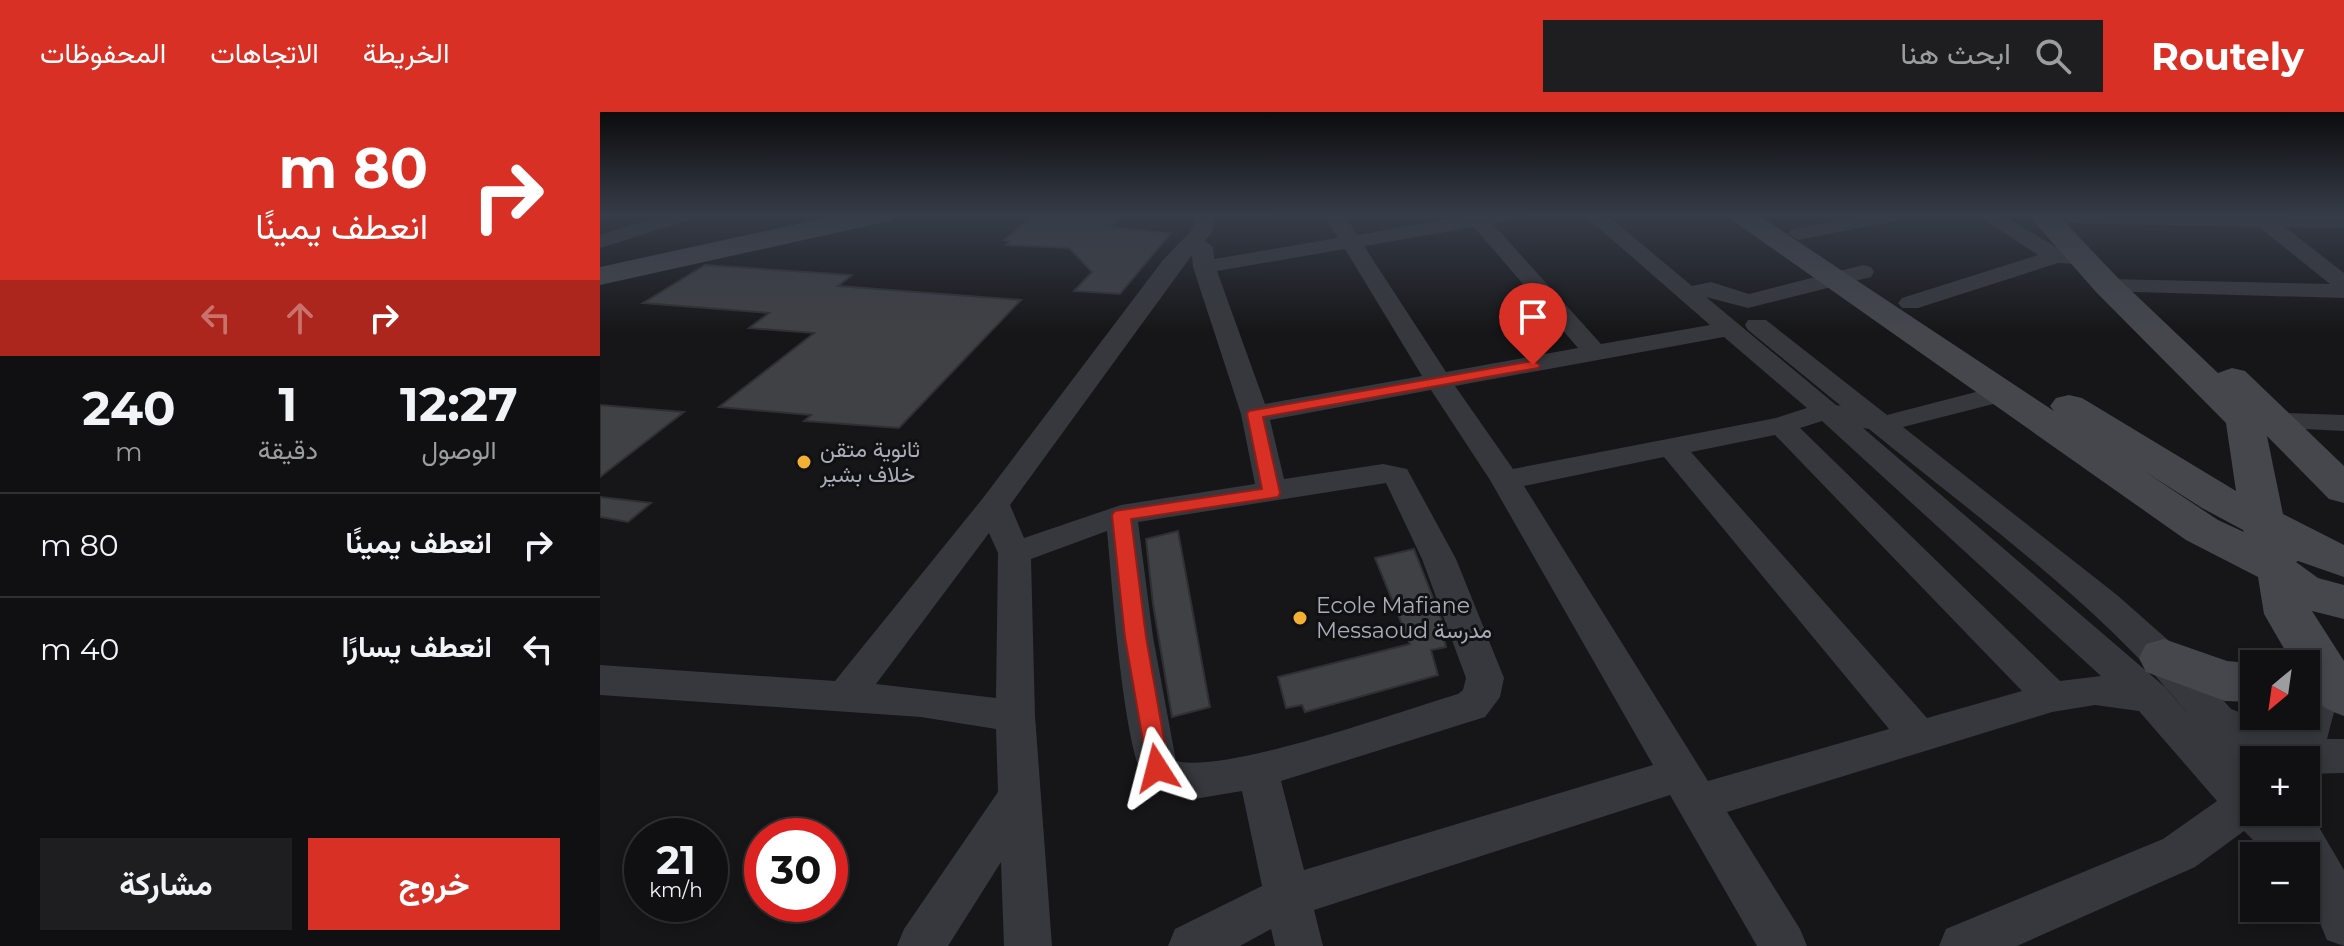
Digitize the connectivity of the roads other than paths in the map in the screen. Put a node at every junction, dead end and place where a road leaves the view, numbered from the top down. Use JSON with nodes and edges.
{"nodes":[{"id":1,"x":662,"y":254,"type":"edge"},
{"id":2,"x":701,"y":254,"type":"edge"},
{"id":3,"x":1180,"y":254,"type":"edge"},
{"id":4,"x":1204,"y":254,"type":"edge"},
{"id":5,"x":1250,"y":254,"type":"edge"},
{"id":6,"x":1357,"y":254,"type":"edge"},
{"id":7,"x":1509,"y":254,"type":"edge"},
{"id":8,"x":1648,"y":254,"type":"edge"},
{"id":9,"x":1662,"y":254,"type":"edge"},
{"id":10,"x":1810,"y":254,"type":"edge"},
{"id":11,"x":1821,"y":254,"type":"edge"},
{"id":12,"x":2063,"y":254,"type":"edge"},
{"id":13,"x":2092,"y":254,"type":"edge"},
{"id":14,"x":2306,"y":254,"type":"edge"},
{"id":15,"x":2067,"y":256,"type":"junction"},
{"id":16,"x":2310,"y":257,"type":"junction"},
{"id":17,"x":2344,"y":259,"type":"edge"},
{"id":18,"x":600,"y":267,"type":"edge"},
{"id":19,"x":1204,"y":267,"type":"junction"},
{"id":20,"x":1848,"y":275,"type":"junction"},
{"id":21,"x":600,"y":276,"type":"edge"},
{"id":22,"x":2344,"y":284,"type":"edge"},
{"id":23,"x":2122,"y":286,"type":"junction"},
{"id":24,"x":1700,"y":291,"type":"junction"},
{"id":25,"x":2344,"y":291,"type":"edge"},
{"id":26,"x":2320,"y":292,"type":"junction"},
{"id":27,"x":1910,"y":303,"type":"junction"},
{"id":28,"x":2344,"y":309,"type":"edge"},
{"id":29,"x":1729,"y":329,"type":"junction"},
{"id":30,"x":1596,"y":354,"type":"junction"},
{"id":31,"x":1439,"y":382,"type":"junction"},
{"id":32,"x":1999,"y":394,"type":"junction"},
{"id":33,"x":1827,"y":411,"type":"junction"},
{"id":34,"x":1255,"y":414,"type":"junction"},
{"id":35,"x":2260,"y":420,"type":"junction"},
{"id":36,"x":2344,"y":423,"type":"edge"},
{"id":37,"x":1883,"y":424,"type":"junction"},
{"id":38,"x":1781,"y":425,"type":"junction"},
{"id":39,"x":1670,"y":446,"type":"junction"},
{"id":40,"x":2257,"y":478,"type":"junction"},
{"id":41,"x":1505,"y":480,"type":"junction"},
{"id":42,"x":2188,"y":481,"type":"junction"},
{"id":43,"x":2344,"y":490,"type":"edge"},
{"id":44,"x":1272,"y":493,"type":"junction"},
{"id":45,"x":994,"y":505,"type":"junction"},
{"id":46,"x":1121,"y":515,"type":"junction"},
{"id":47,"x":1014,"y":553,"type":"junction"},
{"id":48,"x":2291,"y":563,"type":"edge"},
{"id":49,"x":2344,"y":602,"type":"edge"},
{"id":50,"x":2323,"y":667,"type":"edge"},
{"id":51,"x":2156,"y":677,"type":"junction"},
{"id":52,"x":600,"y":680,"type":"edge"},
{"id":53,"x":2240,"y":682,"type":"edge"},
{"id":54,"x":845,"y":696,"type":"junction"},
{"id":55,"x":2052,"y":697,"type":"junction"},
{"id":56,"x":1015,"y":716,"type":"junction"},
{"id":57,"x":2216,"y":719,"type":"junction"},
{"id":58,"x":1920,"y":737,"type":"junction"},
{"id":59,"x":2276,"y":746,"type":"edge"},
{"id":60,"x":2303,"y":746,"type":"edge"},
{"id":61,"x":2344,"y":756,"type":"edge"},
{"id":62,"x":2320,"y":757,"type":"edge"},
{"id":63,"x":2240,"y":760,"type":"edge"},
{"id":64,"x":1258,"y":771,"type":"junction"},
{"id":65,"x":2240,"y":772,"type":"edge"},
{"id":66,"x":1688,"y":789,"type":"junction"},
{"id":67,"x":1019,"y":797,"type":"junction"},
{"id":68,"x":2240,"y":809,"type":"edge"},
{"id":69,"x":1287,"y":897,"type":"junction"},
{"id":70,"x":921,"y":946,"type":"edge"},
{"id":71,"x":1028,"y":946,"type":"edge"},
{"id":72,"x":1192,"y":946,"type":"edge"},
{"id":73,"x":1299,"y":946,"type":"edge"},
{"id":74,"x":1783,"y":946,"type":"edge"},
{"id":75,"x":1963,"y":946,"type":"edge"}],
"edges":[{"from":1,"to":18,"type":"main road"},
{"from":2,"to":21,"type":"main road"},
{"from":3,"to":45,"type":"street"},
{"from":4,"to":19,"type":"street"},
{"from":5,"to":19,"type":"street"},
{"from":6,"to":31,"type":"street"},
{"from":7,"to":30,"type":"street"},
{"from":8,"to":24,"type":"street"},
{"from":9,"to":24,"type":"street"},
{"from":10,"to":20,"type":"main road"},
{"from":11,"to":20,"type":"main road"},
{"from":12,"to":15,"type":"street"},
{"from":13,"to":23,"type":"main road"},
{"from":14,"to":16,"type":"street"},
{"from":15,"to":23,"type":"main road"},
{"from":15,"to":27,"type":"street"},
{"from":16,"to":17,"type":"street"},
{"from":16,"to":22,"type":"street"},
{"from":19,"to":34,"type":"street"},
{"from":20,"to":24,"type":"street"},
{"from":20,"to":27,"type":"main road"},
{"from":20,"to":32,"type":"main road"},
{"from":23,"to":26,"type":"street"},
{"from":23,"to":35,"type":"main road"},
{"from":24,"to":29,"type":"street"},
{"from":24,"to":37,"type":"street"},
{"from":25,"to":26,"type":"street"},
{"from":26,"to":28,"type":"street"},
{"from":27,"to":42,"type":"main road"},
{"from":29,"to":30,"type":"street"},
{"from":29,"to":33,"type":"street"},
{"from":30,"to":31,"type":"street"},
{"from":31,"to":34,"type":"street"},
{"from":31,"to":41,"type":"street"},
{"from":32,"to":37,"type":"street"},
{"from":32,"to":48,"type":"main road"},
{"from":33,"to":37,"type":"street"},
{"from":33,"to":38,"type":"street"},
{"from":33,"to":51,"type":"street"},
{"from":34,"to":44,"type":"street"},
{"from":35,"to":36,"type":"street"},
{"from":35,"to":40,"type":"main road"},
{"from":35,"to":43,"type":"main road"},
{"from":37,"to":51,"type":"street"},
{"from":38,"to":39,"type":"street"},
{"from":38,"to":55,"type":"street"},
{"from":39,"to":41,"type":"street"},
{"from":39,"to":58,"type":"street"},
{"from":40,"to":42,"type":"main road"},
{"from":40,"to":48,"type":"main road"},
{"from":41,"to":66,"type":"street"},
{"from":42,"to":48,"type":"main road"},
{"from":44,"to":46,"type":"street"},
{"from":44,"to":64,"type":"street"},
{"from":45,"to":47,"type":"street"},
{"from":45,"to":54,"type":"street"},
{"from":46,"to":47,"type":"street"},
{"from":46,"to":64,"type":"street"},
{"from":47,"to":56,"type":"street"},
{"from":48,"to":49,"type":"main road"},
{"from":48,"to":50,"type":"main road"},
{"from":50,"to":60,"type":"street"},
{"from":51,"to":53,"type":"main road"},
{"from":51,"to":55,"type":"street"},
{"from":51,"to":57,"type":"street"},
{"from":51,"to":65,"type":"street"},
{"from":52,"to":54,"type":"street"},
{"from":54,"to":56,"type":"street"},
{"from":55,"to":58,"type":"street"},
{"from":56,"to":67,"type":"street"},
{"from":57,"to":59,"type":"street"},
{"from":57,"to":63,"type":"street"},
{"from":58,"to":66,"type":"street"},
{"from":61,"to":62,"type":"street"},
{"from":64,"to":69,"type":"street"},
{"from":66,"to":69,"type":"street"},
{"from":66,"to":74,"type":"street"},
{"from":67,"to":70,"type":"street"},
{"from":67,"to":71,"type":"street"},
{"from":68,"to":75,"type":"street"},
{"from":69,"to":72,"type":"street"},
{"from":69,"to":73,"type":"street"}]}
